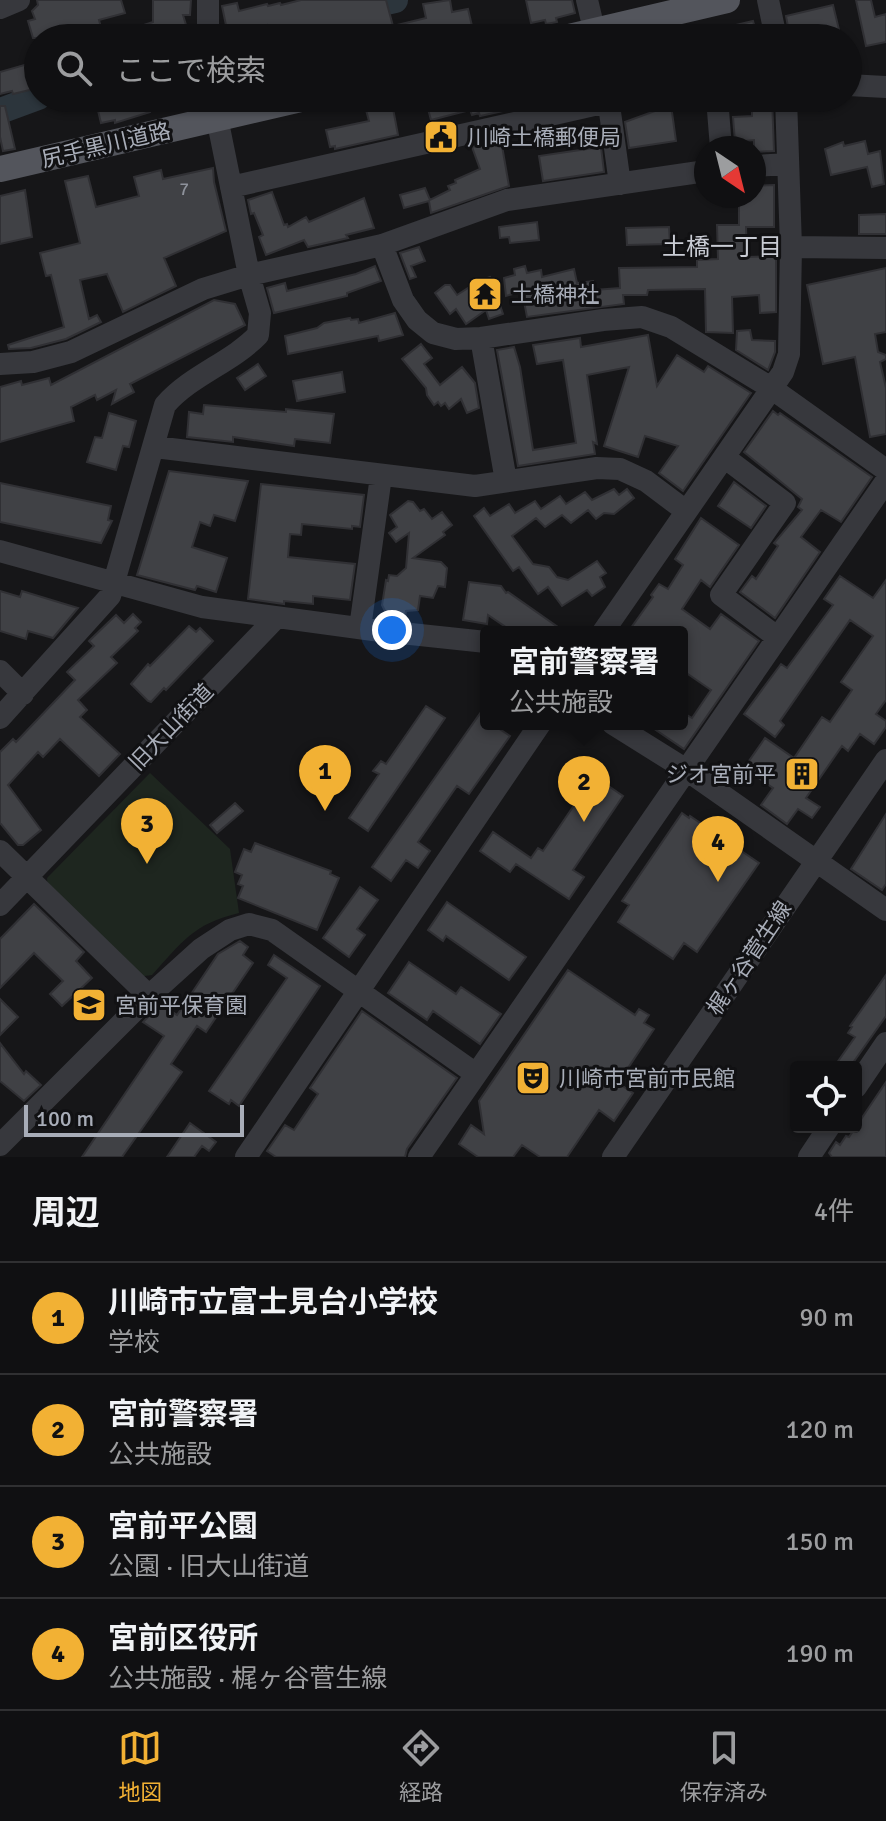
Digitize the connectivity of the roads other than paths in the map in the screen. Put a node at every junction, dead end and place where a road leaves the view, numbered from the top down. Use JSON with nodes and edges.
{"nodes":[{"id":1,"x":19,"y":0,"type":"edge"},
{"id":2,"x":208,"y":0,"type":"edge"},
{"id":3,"x":587,"y":0,"type":"edge"},
{"id":4,"x":727,"y":0,"type":"edge"},
{"id":5,"x":768,"y":0,"type":"edge"},
{"id":6,"x":0,"y":8,"type":"edge"},
{"id":7,"x":208,"y":24,"type":"edge"},
{"id":8,"x":593,"y":24,"type":"edge"},
{"id":9,"x":634,"y":24,"type":"edge"},
{"id":10,"x":773,"y":24,"type":"edge"},
{"id":11,"x":862,"y":86,"type":"edge"},
{"id":12,"x":886,"y":87,"type":"edge"},
{"id":13,"x":204,"y":112,"type":"edge"},
{"id":14,"x":216,"y":112,"type":"edge"},
{"id":15,"x":557,"y":112,"type":"edge"},
{"id":16,"x":615,"y":112,"type":"edge"},
{"id":17,"x":718,"y":112,"type":"edge"},
{"id":18,"x":786,"y":112,"type":"edge"},
{"id":19,"x":720,"y":136,"type":"edge"},
{"id":20,"x":788,"y":164,"type":"junction"},
{"id":21,"x":766,"y":165,"type":"edge"},
{"id":22,"x":0,"y":169,"type":"edge"},
{"id":23,"x":694,"y":173,"type":"edge"},
{"id":24,"x":620,"y":184,"type":"junction"},
{"id":25,"x":231,"y":187,"type":"junction"},
{"id":26,"x":382,"y":245,"type":"junction"},
{"id":27,"x":791,"y":247,"type":"junction"},
{"id":28,"x":886,"y":248,"type":"edge"},
{"id":29,"x":249,"y":275,"type":"junction"},
{"id":30,"x":481,"y":338,"type":"junction"},
{"id":31,"x":0,"y":364,"type":"edge"},
{"id":32,"x":771,"y":388,"type":"junction"},
{"id":33,"x":155,"y":447,"type":"junction"},
{"id":34,"x":724,"y":457,"type":"junction"},
{"id":35,"x":886,"y":470,"type":"edge"},
{"id":36,"x":381,"y":476,"type":"junction"},
{"id":37,"x":506,"y":481,"type":"junction"},
{"id":38,"x":886,"y":481,"type":"edge"},
{"id":39,"x":686,"y":511,"type":"junction"},
{"id":40,"x":0,"y":551,"type":"edge"},
{"id":41,"x":114,"y":583,"type":"junction"},
{"id":42,"x":276,"y":618,"type":"junction"},
{"id":43,"x":607,"y":626,"type":"edge"},
{"id":44,"x":360,"y":628,"type":"junction"},
{"id":45,"x":777,"y":637,"type":"junction"},
{"id":46,"x":480,"y":641,"type":"edge"},
{"id":47,"x":0,"y":671,"type":"edge"},
{"id":48,"x":23,"y":694,"type":"junction"},
{"id":49,"x":0,"y":718,"type":"edge"},
{"id":50,"x":536,"y":730,"type":"edge"},
{"id":51,"x":623,"y":730,"type":"edge"},
{"id":52,"x":886,"y":760,"type":"edge"},
{"id":53,"x":685,"y":769,"type":"junction"},
{"id":54,"x":0,"y":851,"type":"edge"},
{"id":55,"x":815,"y":859,"type":"junction"},
{"id":56,"x":26,"y":877,"type":"junction"},
{"id":57,"x":0,"y":905,"type":"edge"},
{"id":58,"x":886,"y":910,"type":"edge"},
{"id":59,"x":360,"y":990,"type":"junction"},
{"id":60,"x":149,"y":996,"type":"junction"},
{"id":61,"x":886,"y":1043,"type":"edge"},
{"id":62,"x":476,"y":1074,"type":"junction"},
{"id":63,"x":862,"y":1078,"type":"edge"},
{"id":64,"x":826,"y":1133,"type":"edge"},
{"id":65,"x":0,"y":1145,"type":"edge"},
{"id":66,"x":815,"y":1155,"type":"edge"},
{"id":67,"x":246,"y":1157,"type":"edge"},
{"id":68,"x":419,"y":1157,"type":"edge"},
{"id":69,"x":613,"y":1157,"type":"edge"}],
"edges":[{"from":1,"to":6,"type":"street"},
{"from":2,"to":7,"type":"street"},
{"from":3,"to":8,"type":"street"},
{"from":4,"to":9,"type":"main road"},
{"from":5,"to":10,"type":"street"},
{"from":11,"to":12,"type":"street"},
{"from":13,"to":22,"type":"main road","name":"尻手黒川道路"},
{"from":14,"to":25,"type":"street"},
{"from":15,"to":25,"type":"street"},
{"from":16,"to":24,"type":"street"},
{"from":17,"to":19,"type":"street"},
{"from":18,"to":20,"type":"street"},
{"from":20,"to":21,"type":"street"},
{"from":20,"to":27,"type":"street"},
{"from":23,"to":24,"type":"street"},
{"from":24,"to":26,"type":"street"},
{"from":25,"to":29,"type":"street"},
{"from":26,"to":29,"type":"street"},
{"from":26,"to":30,"type":"street"},
{"from":27,"to":28,"type":"street"},
{"from":27,"to":32,"type":"street"},
{"from":29,"to":31,"type":"street"},
{"from":29,"to":33,"type":"street"},
{"from":30,"to":32,"type":"street"},
{"from":30,"to":37,"type":"street"},
{"from":32,"to":34,"type":"street"},
{"from":32,"to":35,"type":"street"},
{"from":33,"to":36,"type":"street"},
{"from":33,"to":41,"type":"street"},
{"from":34,"to":39,"type":"street"},
{"from":34,"to":45,"type":"street"},
{"from":36,"to":37,"type":"street"},
{"from":36,"to":44,"type":"street"},
{"from":37,"to":39,"type":"street"},
{"from":38,"to":45,"type":"street"},
{"from":39,"to":43,"type":"street"},
{"from":40,"to":41,"type":"street"},
{"from":41,"to":42,"type":"street"},
{"from":41,"to":48,"type":"street"},
{"from":42,"to":44,"type":"street"},
{"from":42,"to":56,"type":"street","name":"旧大山街道"},
{"from":44,"to":46,"type":"street"},
{"from":45,"to":53,"type":"street"},
{"from":47,"to":48,"type":"street"},
{"from":48,"to":49,"type":"street"},
{"from":50,"to":59,"type":"street"},
{"from":51,"to":53,"type":"street"},
{"from":52,"to":55,"type":"street","name":"梶ヶ谷菅生線"},
{"from":53,"to":55,"type":"street"},
{"from":53,"to":62,"type":"street"},
{"from":54,"to":56,"type":"street"},
{"from":55,"to":58,"type":"street"},
{"from":55,"to":69,"type":"street","name":"梶ヶ谷菅生線"},
{"from":56,"to":57,"type":"street","name":"旧大山街道"},
{"from":56,"to":60,"type":"street"},
{"from":59,"to":60,"type":"street"},
{"from":59,"to":62,"type":"street"},
{"from":59,"to":67,"type":"street"},
{"from":60,"to":65,"type":"street"},
{"from":61,"to":63,"type":"street"},
{"from":62,"to":68,"type":"street"},
{"from":64,"to":66,"type":"street"}]}
